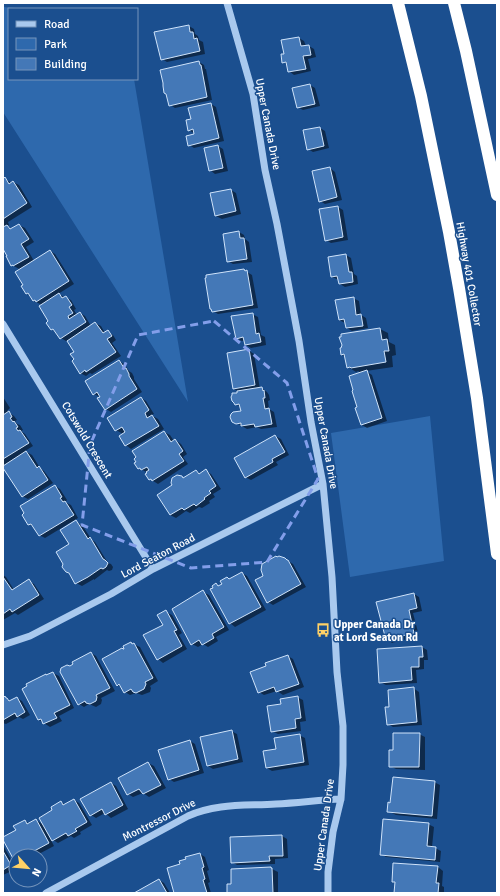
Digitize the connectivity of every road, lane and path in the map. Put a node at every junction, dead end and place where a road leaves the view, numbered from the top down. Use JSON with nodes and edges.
{"nodes":[{"id":1,"x":227,"y":3,"type":"edge"},
{"id":2,"x":398,"y":3,"type":"edge"},
{"id":3,"x":454,"y":3,"type":"edge"},
{"id":4,"x":497,"y":195,"type":"edge"},
{"id":5,"x":3,"y":324,"type":"edge"},
{"id":6,"x":323,"y":484,"type":"junction"},
{"id":7,"x":497,"y":554,"type":"edge"},
{"id":8,"x":153,"y":569,"type":"junction"},
{"id":9,"x":3,"y":645,"type":"edge"},
{"id":10,"x":340,"y":799,"type":"junction"},
{"id":11,"x":46,"y":893,"type":"edge"},
{"id":12,"x":328,"y":893,"type":"edge"}],
"edges":[{"from":1,"to":6,"type":"street","name":"Upper Canada Drive"},
{"from":2,"to":7,"type":"highway","name":"Highway 401 Collector"},
{"from":3,"to":4,"type":"highway"},
{"from":5,"to":8,"type":"street","name":"Cotswold Crescent"},
{"from":6,"to":8,"type":"street","name":"Lord Seaton Road"},
{"from":6,"to":10,"type":"street","name":"Upper Canada Drive"},
{"from":8,"to":9,"type":"street","name":"Lord Seaton Road"},
{"from":10,"to":11,"type":"street","name":"Montressor Drive"},
{"from":10,"to":12,"type":"street","name":"Upper Canada Drive"}]}
